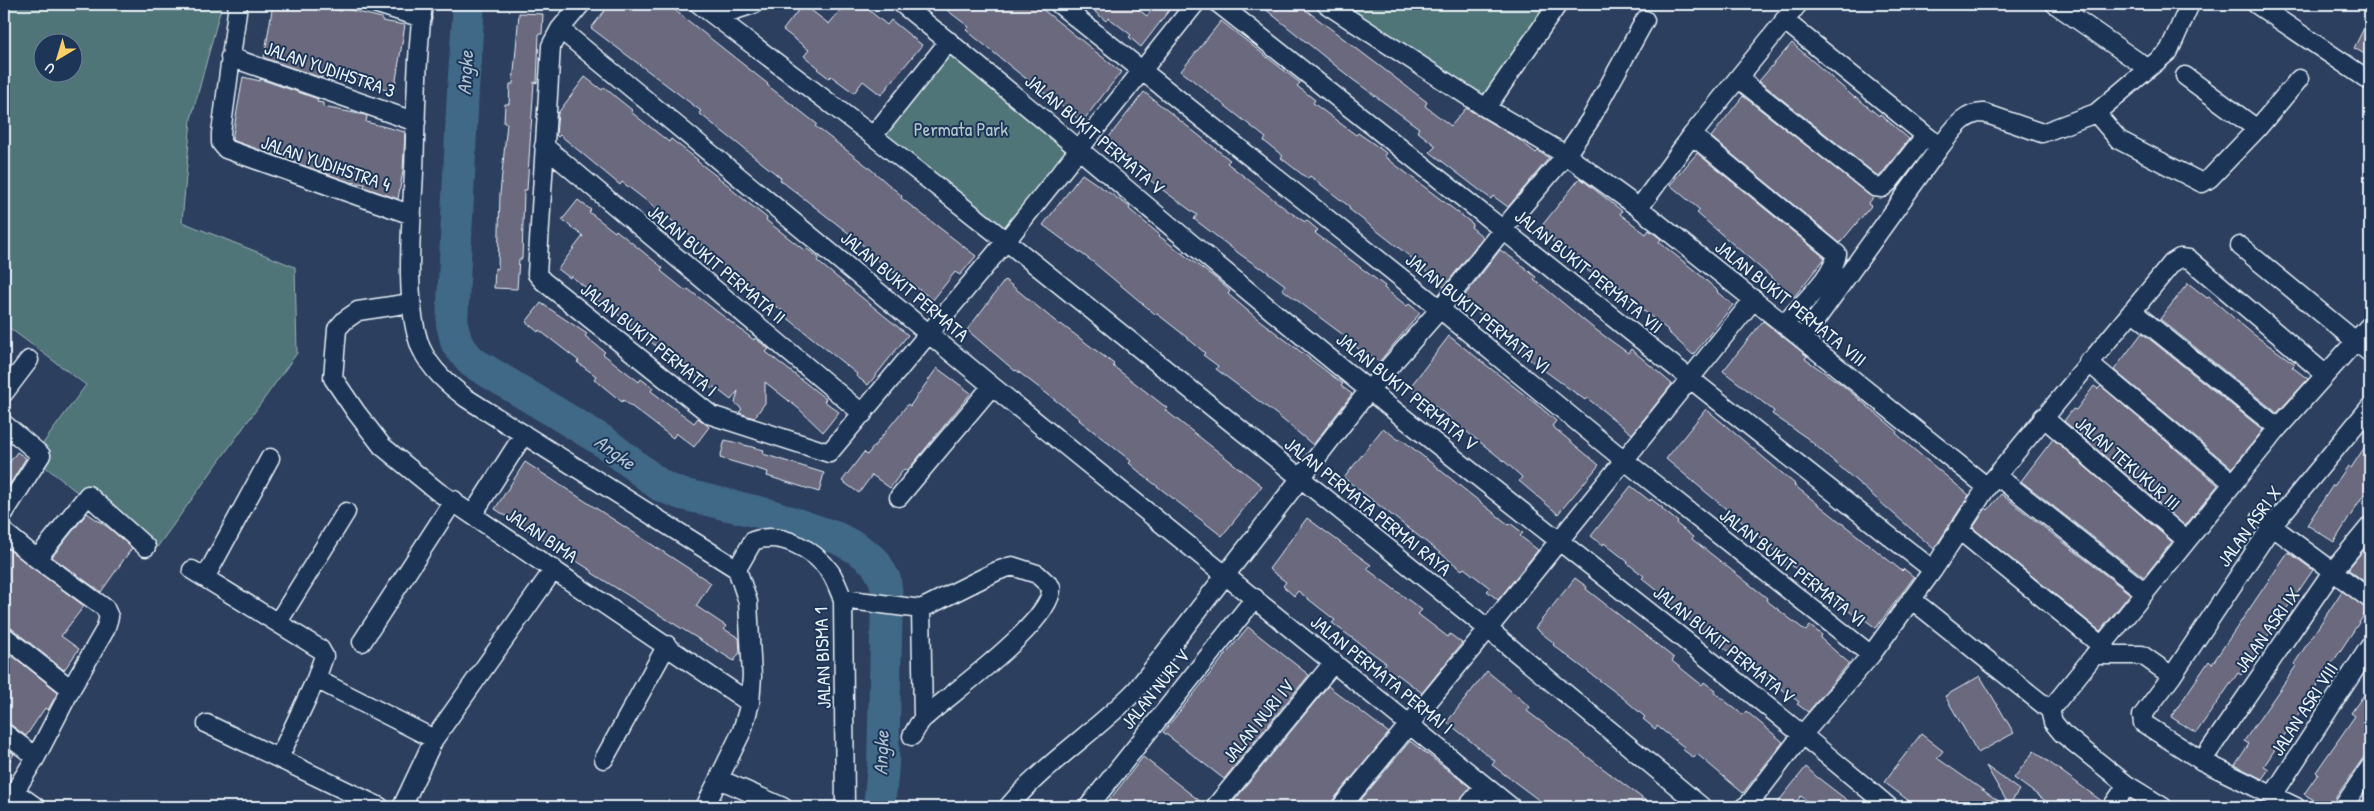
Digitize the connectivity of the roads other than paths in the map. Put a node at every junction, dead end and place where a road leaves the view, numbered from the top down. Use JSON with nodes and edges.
{"nodes":[{"id":1,"x":238,"y":4,"type":"edge"},
{"id":2,"x":376,"y":4,"type":"edge"},
{"id":3,"x":581,"y":4,"type":"edge"},
{"id":4,"x":699,"y":4,"type":"edge"},
{"id":5,"x":754,"y":4,"type":"edge"},
{"id":6,"x":902,"y":4,"type":"edge"},
{"id":7,"x":1059,"y":4,"type":"edge"},
{"id":8,"x":1195,"y":4,"type":"edge"},
{"id":9,"x":1219,"y":4,"type":"edge"},
{"id":10,"x":1326,"y":4,"type":"edge"},
{"id":11,"x":1558,"y":4,"type":"edge"},
{"id":12,"x":1798,"y":4,"type":"edge"},
{"id":13,"x":2056,"y":4,"type":"edge"},
{"id":14,"x":2190,"y":4,"type":"edge"},
{"id":15,"x":2256,"y":4,"type":"edge"},
{"id":16,"x":422,"y":11,"type":"edge"},
{"id":17,"x":716,"y":16,"type":"junction"},
{"id":18,"x":1645,"y":20,"type":"dead end"},
{"id":19,"x":1784,"y":20,"type":"junction"},
{"id":20,"x":560,"y":29,"type":"junction"},
{"id":21,"x":949,"y":41,"type":"junction"},
{"id":22,"x":230,"y":57,"type":"junction"},
{"id":23,"x":2147,"y":68,"type":"junction"},
{"id":24,"x":1142,"y":71,"type":"junction"},
{"id":25,"x":2185,"y":76,"type":"dead end"},
{"id":26,"x":1739,"y":79,"type":"junction"},
{"id":27,"x":2299,"y":79,"type":"dead end"},
{"id":28,"x":2370,"y":81,"type":"edge"},
{"id":29,"x":1486,"y":108,"type":"junction"},
{"id":30,"x":2096,"y":113,"type":"junction"},
{"id":31,"x":416,"y":122,"type":"junction"},
{"id":32,"x":2257,"y":129,"type":"junction"},
{"id":33,"x":1692,"y":135,"type":"junction"},
{"id":34,"x":873,"y":136,"type":"junction"},
{"id":35,"x":1926,"y":136,"type":"junction"},
{"id":36,"x":544,"y":146,"type":"junction"},
{"id":37,"x":1940,"y":147,"type":"junction"},
{"id":38,"x":1079,"y":148,"type":"junction"},
{"id":39,"x":1566,"y":155,"type":"junction"},
{"id":40,"x":1639,"y":208,"type":"junction"},
{"id":41,"x":412,"y":216,"type":"junction"},
{"id":42,"x":1503,"y":228,"type":"junction"},
{"id":43,"x":1006,"y":241,"type":"junction"},
{"id":44,"x":2240,"y":246,"type":"dead end"},
{"id":45,"x":1754,"y":299,"type":"junction"},
{"id":46,"x":411,"y":303,"type":"junction"},
{"id":47,"x":1440,"y":309,"type":"junction"},
{"id":48,"x":2132,"y":311,"type":"junction"},
{"id":49,"x":1784,"y":325,"type":"junction"},
{"id":50,"x":2370,"y":325,"type":"edge"},
{"id":51,"x":929,"y":332,"type":"junction"},
{"id":52,"x":1802,"y":339,"type":"junction"},
{"id":53,"x":2354,"y":342,"type":"junction"},
{"id":54,"x":2370,"y":353,"type":"edge"},
{"id":55,"x":29,"y":360,"type":"dead end"},
{"id":56,"x":2088,"y":362,"type":"junction"},
{"id":57,"x":2325,"y":374,"type":"junction"},
{"id":58,"x":1689,"y":380,"type":"junction"},
{"id":59,"x":992,"y":386,"type":"junction"},
{"id":60,"x":1369,"y":390,"type":"junction"},
{"id":61,"x":4,"y":393,"type":"edge"},
{"id":62,"x":2370,"y":408,"type":"edge"},
{"id":63,"x":863,"y":414,"type":"junction"},
{"id":64,"x":2043,"y":417,"type":"junction"},
{"id":65,"x":4,"y":424,"type":"edge"},
{"id":66,"x":2278,"y":428,"type":"junction"},
{"id":67,"x":524,"y":434,"type":"junction"},
{"id":68,"x":270,"y":458,"type":"dead end"},
{"id":69,"x":1624,"y":460,"type":"junction"},
{"id":70,"x":1299,"y":479,"type":"junction"},
{"id":71,"x":1992,"y":482,"type":"junction"},
{"id":72,"x":2233,"y":483,"type":"junction"},
{"id":73,"x":898,"y":497,"type":"dead end"},
{"id":74,"x":454,"y":500,"type":"junction"},
{"id":75,"x":346,"y":512,"type":"dead end"},
{"id":76,"x":4,"y":513,"type":"edge"},
{"id":77,"x":474,"y":514,"type":"junction"},
{"id":78,"x":2266,"y":522,"type":"junction"},
{"id":79,"x":2370,"y":526,"type":"edge"},
{"id":80,"x":1958,"y":530,"type":"junction"},
{"id":81,"x":4,"y":532,"type":"edge"},
{"id":82,"x":1560,"y":539,"type":"junction"},
{"id":83,"x":2186,"y":540,"type":"junction"},
{"id":84,"x":146,"y":548,"type":"dead end"},
{"id":85,"x":36,"y":559,"type":"junction"},
{"id":86,"x":554,"y":569,"type":"junction"},
{"id":87,"x":737,"y":569,"type":"junction"},
{"id":88,"x":1933,"y":570,"type":"junction"},
{"id":89,"x":2332,"y":572,"type":"junction"},
{"id":90,"x":1225,"y":575,"type":"junction"},
{"id":91,"x":2145,"y":592,"type":"junction"},
{"id":92,"x":1255,"y":598,"type":"junction"},
{"id":93,"x":843,"y":599,"type":"junction"},
{"id":94,"x":1911,"y":599,"type":"junction"},
{"id":95,"x":2370,"y":599,"type":"edge"},
{"id":96,"x":913,"y":608,"type":"junction"},
{"id":97,"x":278,"y":622,"type":"junction"},
{"id":98,"x":1488,"y":629,"type":"junction"},
{"id":99,"x":4,"y":636,"type":"edge"},
{"id":100,"x":362,"y":642,"type":"dead end"},
{"id":101,"x":667,"y":645,"type":"junction"},
{"id":102,"x":2370,"y":646,"type":"edge"},
{"id":103,"x":2098,"y":651,"type":"junction"},
{"id":104,"x":1871,"y":655,"type":"junction"},
{"id":105,"x":1334,"y":662,"type":"junction"},
{"id":106,"x":2172,"y":676,"type":"junction"},
{"id":107,"x":316,"y":679,"type":"junction"},
{"id":108,"x":71,"y":688,"type":"junction"},
{"id":109,"x":750,"y":703,"type":"junction"},
{"id":110,"x":2050,"y":710,"type":"junction"},
{"id":111,"x":923,"y":718,"type":"junction"},
{"id":112,"x":207,"y":724,"type":"dead end"},
{"id":113,"x":1410,"y":724,"type":"junction"},
{"id":114,"x":4,"y":733,"type":"edge"},
{"id":115,"x":1802,"y":735,"type":"junction"},
{"id":116,"x":912,"y":736,"type":"dead end"},
{"id":117,"x":434,"y":739,"type":"junction"},
{"id":118,"x":36,"y":757,"type":"junction"},
{"id":119,"x":279,"y":758,"type":"junction"},
{"id":120,"x":604,"y":759,"type":"dead end"},
{"id":121,"x":2202,"y":761,"type":"junction"},
{"id":122,"x":2370,"y":768,"type":"edge"},
{"id":123,"x":719,"y":779,"type":"junction"},
{"id":124,"x":2127,"y":785,"type":"junction"},
{"id":125,"x":1484,"y":786,"type":"junction"},
{"id":126,"x":15,"y":792,"type":"junction"},
{"id":127,"x":2273,"y":795,"type":"junction"},
{"id":128,"x":5,"y":807,"type":"edge"},
{"id":129,"x":36,"y":807,"type":"edge"},
{"id":130,"x":380,"y":807,"type":"edge"},
{"id":131,"x":402,"y":807,"type":"edge"},
{"id":132,"x":706,"y":807,"type":"edge"},
{"id":133,"x":783,"y":807,"type":"edge"},
{"id":134,"x":845,"y":807,"type":"edge"},
{"id":135,"x":1008,"y":807,"type":"edge"},
{"id":136,"x":1088,"y":807,"type":"edge"},
{"id":137,"x":1215,"y":807,"type":"edge"},
{"id":138,"x":1341,"y":807,"type":"edge"},
{"id":139,"x":1467,"y":807,"type":"edge"},
{"id":140,"x":1511,"y":807,"type":"edge"},
{"id":141,"x":1702,"y":807,"type":"edge"},
{"id":142,"x":1744,"y":807,"type":"edge"},
{"id":143,"x":1889,"y":807,"type":"edge"},
{"id":144,"x":2112,"y":807,"type":"edge"},
{"id":145,"x":2163,"y":807,"type":"edge"},
{"id":146,"x":2296,"y":807,"type":"edge"},
{"id":147,"x":2343,"y":807,"type":"edge"}],
"edges":[{"from":1,"to":22,"type":"street"},
{"from":2,"to":16,"type":"street"},
{"from":3,"to":20,"type":"street","name":"JALAN BUKIT PERMATA I"},
{"from":4,"to":17,"type":"street","name":"JALAN PERMATA PERMAI RAYA"},
{"from":5,"to":17,"type":"street"},
{"from":6,"to":21,"type":"street","name":"JALAN BUKIT PERMATA V"},
{"from":7,"to":24,"type":"street","name":"JALAN BUKIT PERMATA VI"},
{"from":8,"to":24,"type":"street","name":"JALAN BUKIT PERMATA I"},
{"from":9,"to":42,"type":"street","name":"JALAN BUKIT PERMATA VII"},
{"from":10,"to":29,"type":"street","name":"JALAN BUKIT PERMATA VIII"},
{"from":11,"to":29,"type":"street"},
{"from":12,"to":19,"type":"street"},
{"from":13,"to":23,"type":"street"},
{"from":14,"to":23,"type":"street"},
{"from":15,"to":28,"type":"street"},
{"from":16,"to":31,"type":"street"},
{"from":17,"to":34,"type":"street","name":"JALAN PERMATA PERMAI RAYA"},
{"from":18,"to":39,"type":"street"},
{"from":19,"to":26,"type":"street"},
{"from":19,"to":35,"type":"street"},
{"from":20,"to":36,"type":"street","name":"JALAN BUKIT PERMATA I"},
{"from":20,"to":51,"type":"street","name":"JALAN BUKIT PERMATA"},
{"from":21,"to":34,"type":"street"},
{"from":21,"to":38,"type":"street","name":"JALAN BUKIT PERMATA V"},
{"from":22,"to":31,"type":"street","name":"JALAN YUDIHSTRA 3"},
{"from":22,"to":41,"type":"street","name":"JALAN YUDIHSTRA 4"},
{"from":23,"to":30,"type":"street"},
{"from":24,"to":38,"type":"street","name":"JALAN BUKIT PERMATA I"},
{"from":24,"to":47,"type":"street","name":"JALAN BUKIT PERMATA VI"},
{"from":25,"to":32,"type":"street"},
{"from":26,"to":33,"type":"street"},
{"from":26,"to":35,"type":"street"},
{"from":27,"to":32,"type":"street"},
{"from":29,"to":39,"type":"street","name":"JALAN BUKIT PERMATA VIII"},
{"from":30,"to":32,"type":"street"},
{"from":30,"to":37,"type":"street"},
{"from":31,"to":41,"type":"street"},
{"from":33,"to":40,"type":"street"},
{"from":33,"to":49,"type":"street"},
{"from":34,"to":43,"type":"street","name":"JALAN PERMATA PERMAI RAYA"},
{"from":35,"to":37,"type":"street"},
{"from":36,"to":63,"type":"street","name":"JALAN BUKIT PERMATA II"},
{"from":36,"to":63,"type":"street","name":"JALAN BUKIT PERMATA I"},
{"from":37,"to":52,"type":"street"},
{"from":38,"to":43,"type":"street","name":"JALAN BUKIT PERMATA I"},
{"from":38,"to":60,"type":"street","name":"JALAN BUKIT PERMATA V"},
{"from":39,"to":40,"type":"street","name":"JALAN BUKIT PERMATA VIII"},
{"from":39,"to":42,"type":"street"},
{"from":40,"to":45,"type":"street","name":"JALAN BUKIT PERMATA VIII"},
{"from":41,"to":46,"type":"street"},
{"from":42,"to":47,"type":"street"},
{"from":42,"to":58,"type":"street","name":"JALAN BUKIT PERMATA VII"},
{"from":43,"to":51,"type":"street","name":"JALAN BUKIT PERMATA I"},
{"from":43,"to":70,"type":"street","name":"JALAN PERMATA PERMAI RAYA"},
{"from":44,"to":53,"type":"street"},
{"from":45,"to":49,"type":"street","name":"JALAN BUKIT PERMATA VIII"},
{"from":45,"to":58,"type":"street"},
{"from":46,"to":67,"type":"street"},
{"from":46,"to":74,"type":"street","name":"JALAN BIMA"},
{"from":47,"to":60,"type":"street"},
{"from":47,"to":69,"type":"street","name":"JALAN BUKIT PERMATA VI"},
{"from":48,"to":56,"type":"street"},
{"from":48,"to":57,"type":"street"},
{"from":48,"to":66,"type":"street"},
{"from":49,"to":52,"type":"street","name":"JALAN BUKIT PERMATA VIII"},
{"from":50,"to":53,"type":"street"},
{"from":51,"to":59,"type":"street","name":"JALAN BUKIT PERMATA"},
{"from":51,"to":63,"type":"street","name":"JALAN BUKIT PERMATA I"},
{"from":52,"to":71,"type":"street","name":"JALAN BUKIT PERMATA VIII"},
{"from":53,"to":54,"type":"street"},
{"from":53,"to":57,"type":"street"},
{"from":55,"to":61,"type":"street"},
{"from":56,"to":64,"type":"street"},
{"from":56,"to":72,"type":"street"},
{"from":57,"to":66,"type":"street"},
{"from":58,"to":69,"type":"street"},
{"from":58,"to":88,"type":"street","name":"JALAN BUKIT PERMATA VII"},
{"from":59,"to":73,"type":"street"},
{"from":59,"to":90,"type":"street","name":"JALAN BUKIT PERMATA"},
{"from":60,"to":70,"type":"street"},
{"from":60,"to":82,"type":"street","name":"JALAN BUKIT PERMATA V"},
{"from":62,"to":78,"type":"street","name":"JALAN ASRI X"},
{"from":64,"to":71,"type":"street"},
{"from":64,"to":83,"type":"street","name":"JALAN TEKUKUR III"},
{"from":65,"to":76,"type":"street"},
{"from":66,"to":72,"type":"street"},
{"from":67,"to":77,"type":"street"},
{"from":67,"to":87,"type":"street"},
{"from":68,"to":97,"type":"street"},
{"from":69,"to":82,"type":"street"},
{"from":69,"to":104,"type":"street","name":"JALAN BUKIT PERMATA VI"},
{"from":70,"to":90,"type":"street"},
{"from":70,"to":98,"type":"street","name":"JALAN PERMATA PERMAI RAYA"},
{"from":71,"to":80,"type":"street"},
{"from":71,"to":91,"type":"street","name":"JALAN BUKIT PERMATA VIII"},
{"from":72,"to":83,"type":"street"},
{"from":74,"to":77,"type":"street","name":"JALAN BIMA"},
{"from":74,"to":100,"type":"street"},
{"from":75,"to":97,"type":"street"},
{"from":77,"to":86,"type":"street","name":"JALAN BIMA"},
{"from":78,"to":89,"type":"street"},
{"from":78,"to":106,"type":"street","name":"JALAN ASRI X"},
{"from":79,"to":89,"type":"street","name":"JALAN ASRI IX"},
{"from":80,"to":88,"type":"street"},
{"from":80,"to":103,"type":"street"},
{"from":81,"to":85,"type":"street"},
{"from":82,"to":98,"type":"street"},
{"from":82,"to":115,"type":"street","name":"JALAN BUKIT PERMATA V"},
{"from":83,"to":91,"type":"street"},
{"from":84,"to":85,"type":"street"},
{"from":85,"to":108,"type":"street"},
{"from":86,"to":101,"type":"street","name":"JALAN BIMA"},
{"from":86,"to":117,"type":"street"},
{"from":87,"to":93,"type":"street","name":"JALAN BISMA 1"},
{"from":87,"to":109,"type":"street"},
{"from":88,"to":94,"type":"street"},
{"from":89,"to":95,"type":"street"},
{"from":89,"to":121,"type":"street","name":"JALAN ASRI IX"},
{"from":90,"to":92,"type":"street","name":"JALAN PERMATA PERMAI I"},
{"from":90,"to":135,"type":"street"},
{"from":91,"to":103,"type":"street"},
{"from":92,"to":105,"type":"street","name":"JALAN PERMATA PERMAI I"},
{"from":92,"to":136,"type":"street","name":"JALAN NURI V"},
{"from":93,"to":96,"type":"street"},
{"from":93,"to":134,"type":"street","name":"JALAN BISMA 1"},
{"from":94,"to":104,"type":"street"},
{"from":94,"to":110,"type":"street"},
{"from":96,"to":111,"type":"street"},
{"from":96,"to":111,"type":"street"},
{"from":97,"to":107,"type":"street"},
{"from":98,"to":113,"type":"street"},
{"from":98,"to":141,"type":"street","name":"JALAN PERMATA PERMAI RAYA"},
{"from":99,"to":108,"type":"street"},
{"from":101,"to":109,"type":"street","name":"JALAN BIMA"},
{"from":101,"to":120,"type":"street"},
{"from":102,"to":127,"type":"street","name":"JALAN ASRI VIII"},
{"from":103,"to":106,"type":"street"},
{"from":103,"to":110,"type":"street"},
{"from":104,"to":115,"type":"street"},
{"from":105,"to":113,"type":"street","name":"JALAN PERMATA PERMAI I"},
{"from":105,"to":137,"type":"street","name":"JALAN NURI IV"},
{"from":106,"to":121,"type":"street","name":"JALAN ASRI X"},
{"from":107,"to":117,"type":"street"},
{"from":107,"to":119,"type":"street"},
{"from":108,"to":118,"type":"street"},
{"from":109,"to":123,"type":"street"},
{"from":110,"to":124,"type":"street"},
{"from":111,"to":116,"type":"street"},
{"from":112,"to":119,"type":"street"},
{"from":113,"to":125,"type":"street","name":"JALAN PERMATA PERMAI I"},
{"from":113,"to":138,"type":"street"},
{"from":114,"to":118,"type":"street"},
{"from":115,"to":142,"type":"street"},
{"from":115,"to":143,"type":"street","name":"JALAN BUKIT PERMATA V"},
{"from":117,"to":131,"type":"street"},
{"from":118,"to":126,"type":"street"},
{"from":119,"to":130,"type":"street"},
{"from":121,"to":127,"type":"street"},
{"from":122,"to":147,"type":"street"},
{"from":123,"to":132,"type":"street"},
{"from":123,"to":133,"type":"street"},
{"from":124,"to":144,"type":"street"},
{"from":124,"to":145,"type":"street"},
{"from":125,"to":139,"type":"street"},
{"from":125,"to":140,"type":"street","name":"JALAN PERMATA PERMAI I"},
{"from":126,"to":128,"type":"street"},
{"from":126,"to":129,"type":"street"},
{"from":127,"to":146,"type":"street"}]}
